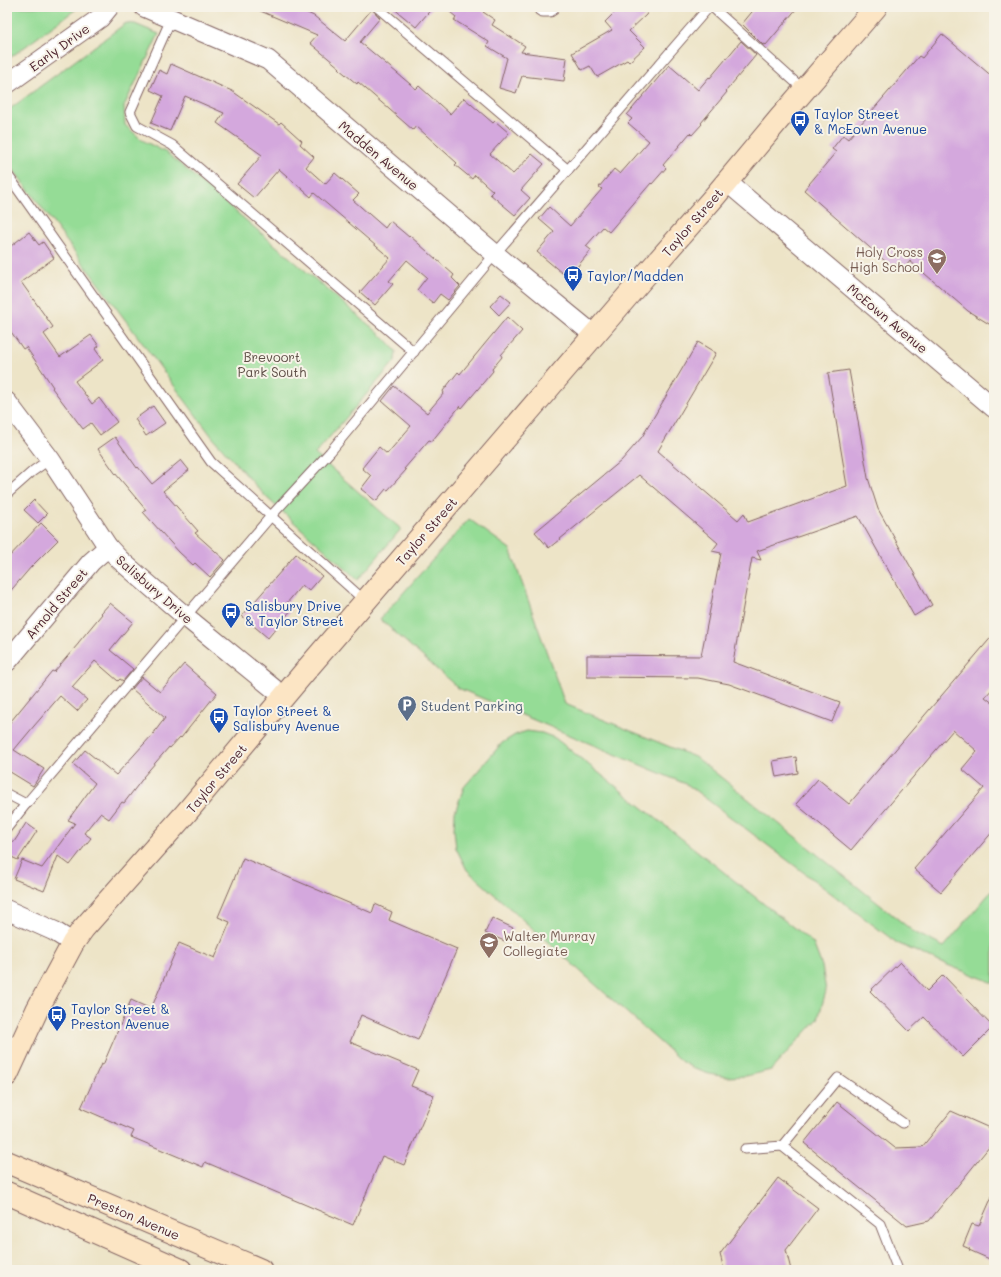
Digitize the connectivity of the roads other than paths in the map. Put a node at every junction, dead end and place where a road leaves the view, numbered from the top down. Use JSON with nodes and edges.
{"nodes":[{"id":1,"x":109,"y":7,"type":"edge"},
{"id":2,"x":144,"y":7,"type":"edge"},
{"id":3,"x":377,"y":7,"type":"edge"},
{"id":4,"x":543,"y":7,"type":"edge"},
{"id":5,"x":549,"y":7,"type":"edge"},
{"id":6,"x":709,"y":7,"type":"edge"},
{"id":7,"x":712,"y":7,"type":"edge"},
{"id":8,"x":876,"y":7,"type":"edge"},
{"id":9,"x":171,"y":19,"type":"junction"},
{"id":10,"x":7,"y":84,"type":"edge"},
{"id":11,"x":804,"y":90,"type":"junction"},
{"id":12,"x":568,"y":170,"type":"junction"},
{"id":13,"x":7,"y":174,"type":"edge"},
{"id":14,"x":727,"y":182,"type":"junction"},
{"id":15,"x":495,"y":254,"type":"junction"},
{"id":16,"x":594,"y":336,"type":"junction"},
{"id":17,"x":414,"y":352,"type":"junction"},
{"id":18,"x":7,"y":402,"type":"edge"},
{"id":19,"x":994,"y":408,"type":"edge"},
{"id":20,"x":50,"y":458,"type":"junction"},
{"id":21,"x":7,"y":494,"type":"edge"},
{"id":22,"x":271,"y":516,"type":"junction"},
{"id":23,"x":108,"y":547,"type":"junction"},
{"id":24,"x":365,"y":601,"type":"junction"},
{"id":25,"x":186,"y":617,"type":"junction"},
{"id":26,"x":7,"y":662,"type":"edge"},
{"id":27,"x":284,"y":697,"type":"junction"},
{"id":28,"x":7,"y":794,"type":"edge"},
{"id":29,"x":26,"y":804,"type":"junction"},
{"id":30,"x":7,"y":828,"type":"edge"},
{"id":31,"x":7,"y":910,"type":"edge"},
{"id":32,"x":73,"y":943,"type":"junction"},
{"id":33,"x":14,"y":1042,"type":"edge"},
{"id":34,"x":7,"y":1075,"type":"edge"},
{"id":35,"x":904,"y":1123,"type":"dead end"},
{"id":36,"x":782,"y":1146,"type":"junction"},
{"id":37,"x":745,"y":1149,"type":"dead end"},
{"id":38,"x":7,"y":1162,"type":"edge"},
{"id":39,"x":7,"y":1194,"type":"edge"},
{"id":40,"x":181,"y":1270,"type":"edge"},
{"id":41,"x":261,"y":1270,"type":"edge"},
{"id":42,"x":898,"y":1270,"type":"edge"}],
"edges":[{"from":1,"to":10,"type":"street","name":"Early Drive"},
{"from":2,"to":9,"type":"street","name":"Madden Avenue"},
{"from":3,"to":12,"type":"lane"},
{"from":4,"to":5,"type":"street"},
{"from":6,"to":12,"type":"lane"},
{"from":7,"to":11,"type":"lane"},
{"from":8,"to":11,"type":"main road","name":"Taylor Street"},
{"from":9,"to":15,"type":"street","name":"Madden Avenue"},
{"from":9,"to":17,"type":"lane"},
{"from":11,"to":14,"type":"main road","name":"Taylor Street"},
{"from":12,"to":15,"type":"lane"},
{"from":13,"to":22,"type":"lane"},
{"from":14,"to":16,"type":"main road","name":"Taylor Street"},
{"from":14,"to":19,"type":"street","name":"McEown Avenue"},
{"from":15,"to":16,"type":"street","name":"Madden Avenue"},
{"from":15,"to":17,"type":"lane"},
{"from":16,"to":24,"type":"main road","name":"Taylor Street"},
{"from":17,"to":22,"type":"lane"},
{"from":18,"to":20,"type":"street","name":"Salisbury Drive"},
{"from":20,"to":21,"type":"lane"},
{"from":20,"to":23,"type":"street","name":"Salisbury Drive"},
{"from":22,"to":24,"type":"lane"},
{"from":22,"to":25,"type":"lane"},
{"from":23,"to":25,"type":"street","name":"Salisbury Drive"},
{"from":23,"to":26,"type":"street","name":"Arnold Street"},
{"from":24,"to":27,"type":"main road","name":"Taylor Street"},
{"from":25,"to":27,"type":"street","name":"Salisbury Drive"},
{"from":25,"to":29,"type":"lane"},
{"from":27,"to":32,"type":"main road","name":"Taylor Street"},
{"from":28,"to":29,"type":"lane"},
{"from":29,"to":30,"type":"lane"},
{"from":31,"to":32,"type":"street"},
{"from":32,"to":33,"type":"main road","name":"Taylor Street"},
{"from":33,"to":34,"type":"main road","name":"Taylor Street"},
{"from":35,"to":36,"type":"lane"},
{"from":36,"to":37,"type":"lane"},
{"from":36,"to":42,"type":"lane"},
{"from":38,"to":41,"type":"main road","name":"Preston Avenue"},
{"from":39,"to":40,"type":"main road"}]}
